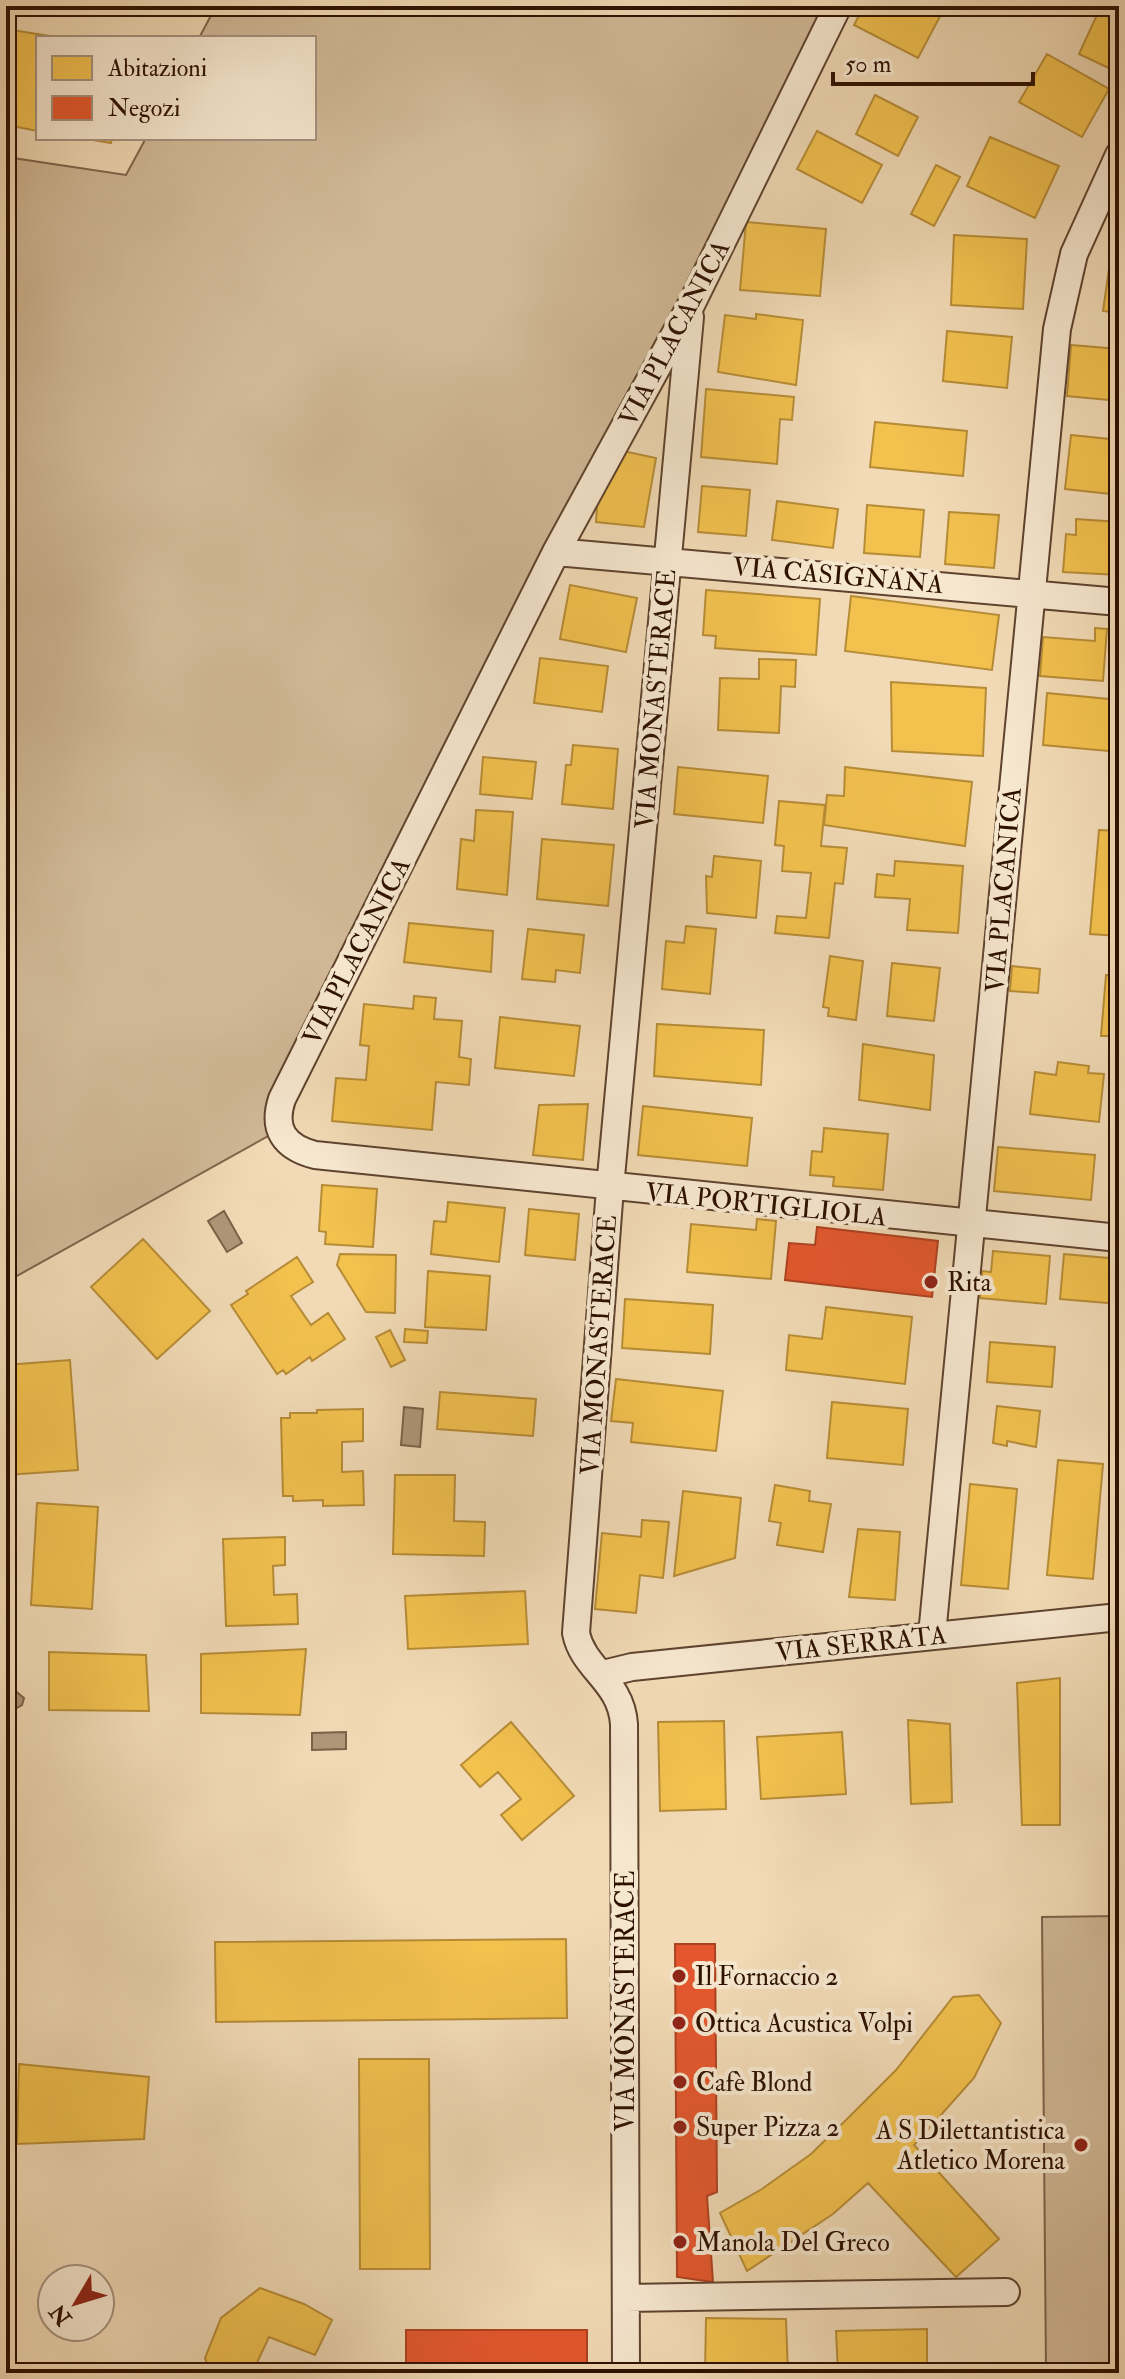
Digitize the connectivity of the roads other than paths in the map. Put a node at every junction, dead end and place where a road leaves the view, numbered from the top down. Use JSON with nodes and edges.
{"nodes":[{"id":1,"x":838,"y":6,"type":"edge"},
{"id":2,"x":1119,"y":155,"type":"edge"},
{"id":3,"x":691,"y":305,"type":"junction"},
{"id":4,"x":556,"y":552,"type":"junction"},
{"id":5,"x":667,"y":560,"type":"junction"},
{"id":6,"x":1029,"y":592,"type":"junction"},
{"id":7,"x":1119,"y":602,"type":"edge"},
{"id":8,"x":279,"y":1130,"type":"joint"},
{"id":9,"x":610,"y":1188,"type":"junction"},
{"id":10,"x":973,"y":1225,"type":"junction"},
{"id":11,"x":1119,"y":1238,"type":"edge"},
{"id":12,"x":1119,"y":1617,"type":"edge"},
{"id":13,"x":932,"y":1635,"type":"junction"},
{"id":14,"x":603,"y":1674,"type":"junction"},
{"id":15,"x":1006,"y":2292,"type":"dead end"},
{"id":16,"x":626,"y":2298,"type":"junction"},
{"id":17,"x":626,"y":2373,"type":"edge"}],
"edges":[{"from":1,"to":3,"type":"street","name":"VIA PLACANICA"},
{"from":2,"to":6,"type":"street","name":"VIA PLACANICA"},
{"from":3,"to":4,"type":"street","name":"VIA PLACANICA"},
{"from":3,"to":5,"type":"street","name":"VIA MONASTERACE"},
{"from":4,"to":5,"type":"street","name":"VIA CASIGNANA"},
{"from":4,"to":8,"type":"street","name":"VIA PLACANICA"},
{"from":5,"to":6,"type":"street","name":"VIA CASIGNANA"},
{"from":5,"to":9,"type":"street","name":"VIA MONASTERACE"},
{"from":6,"to":7,"type":"street","name":"VIA CASIGNANA"},
{"from":6,"to":10,"type":"street","name":"VIA PLACANICA"},
{"from":8,"to":9,"type":"street","name":"VIA PORTIGLIOLA"},
{"from":9,"to":10,"type":"street","name":"VIA PORTIGLIOLA"},
{"from":9,"to":14,"type":"street","name":"VIA MONASTERACE"},
{"from":10,"to":11,"type":"street","name":"VIA PORTIGLIOLA"},
{"from":10,"to":13,"type":"street","name":"VIA PLACANICA"},
{"from":12,"to":13,"type":"street","name":"VIA SERRATA"},
{"from":13,"to":14,"type":"street","name":"VIA SERRATA"},
{"from":14,"to":16,"type":"street","name":"VIA MONASTERACE"},
{"from":15,"to":16,"type":"street"},
{"from":16,"to":17,"type":"street","name":"VIA MONASTERACE"}]}
